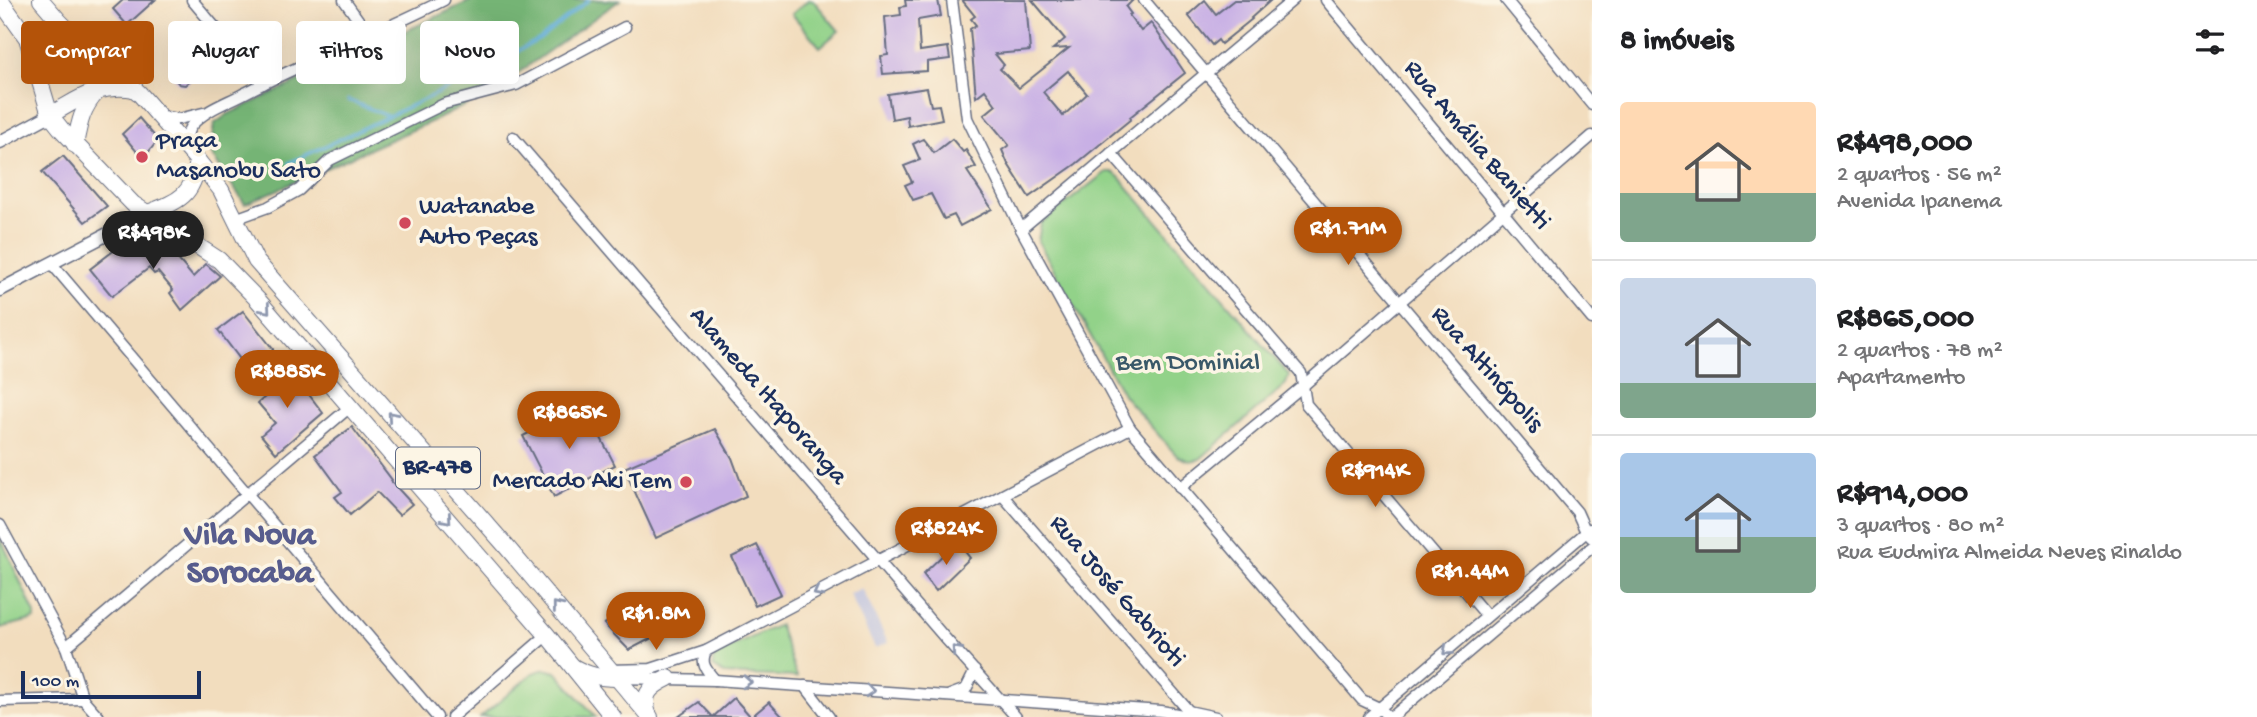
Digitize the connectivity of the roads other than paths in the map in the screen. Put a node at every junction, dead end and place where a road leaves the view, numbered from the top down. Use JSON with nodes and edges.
{"nodes":[{"id":1,"x":0,"y":0,"type":"edge"},
{"id":2,"x":41,"y":0,"type":"edge"},
{"id":3,"x":192,"y":0,"type":"edge"},
{"id":4,"x":344,"y":0,"type":"edge"},
{"id":5,"x":444,"y":0,"type":"edge"},
{"id":6,"x":952,"y":0,"type":"edge"},
{"id":7,"x":1144,"y":0,"type":"edge"},
{"id":8,"x":1293,"y":0,"type":"edge"},
{"id":9,"x":1326,"y":0,"type":"edge"},
{"id":10,"x":1506,"y":0,"type":"edge"},
{"id":11,"x":210,"y":21,"type":"edge"},
{"id":12,"x":359,"y":21,"type":"edge"},
{"id":13,"x":399,"y":21,"type":"edge"},
{"id":14,"x":625,"y":27,"type":"dead end"},
{"id":15,"x":1206,"y":72,"type":"junction"},
{"id":16,"x":262,"y":84,"type":"edge"},
{"id":17,"x":135,"y":89,"type":"junction"},
{"id":18,"x":99,"y":90,"type":"junction"},
{"id":19,"x":1592,"y":105,"type":"edge"},
{"id":20,"x":212,"y":110,"type":"junction"},
{"id":21,"x":50,"y":115,"type":"junction"},
{"id":22,"x":159,"y":116,"type":"junction"},
{"id":23,"x":1592,"y":136,"type":"edge"},
{"id":24,"x":513,"y":137,"type":"dead end"},
{"id":25,"x":0,"y":142,"type":"edge"},
{"id":26,"x":75,"y":145,"type":"junction"},
{"id":27,"x":1111,"y":153,"type":"junction"},
{"id":28,"x":194,"y":157,"type":"junction"},
{"id":29,"x":148,"y":213,"type":"junction"},
{"id":30,"x":1502,"y":213,"type":"junction"},
{"id":31,"x":235,"y":219,"type":"junction"},
{"id":32,"x":1021,"y":229,"type":"junction"},
{"id":33,"x":52,"y":264,"type":"junction"},
{"id":34,"x":0,"y":290,"type":"edge"},
{"id":35,"x":1398,"y":303,"type":"junction"},
{"id":36,"x":1592,"y":320,"type":"edge"},
{"id":37,"x":1304,"y":385,"type":"junction"},
{"id":38,"x":350,"y":407,"type":"junction"},
{"id":39,"x":1130,"y":428,"type":"junction"},
{"id":40,"x":1180,"y":488,"type":"junction"},
{"id":41,"x":247,"y":494,"type":"junction"},
{"id":42,"x":1003,"y":496,"type":"junction"},
{"id":43,"x":1577,"y":512,"type":"junction"},
{"id":44,"x":1592,"y":520,"type":"edge"},
{"id":45,"x":0,"y":525,"type":"edge"},
{"id":46,"x":1590,"y":532,"type":"edge"},
{"id":47,"x":1592,"y":547,"type":"edge"},
{"id":48,"x":878,"y":560,"type":"junction"},
{"id":49,"x":1487,"y":616,"type":"junction"},
{"id":50,"x":547,"y":635,"type":"junction"},
{"id":51,"x":66,"y":647,"type":"junction"},
{"id":52,"x":706,"y":651,"type":"junction"},
{"id":53,"x":571,"y":666,"type":"junction"},
{"id":54,"x":975,"y":671,"type":"junction"},
{"id":55,"x":612,"y":674,"type":"junction"},
{"id":56,"x":668,"y":678,"type":"junction"},
{"id":57,"x":715,"y":680,"type":"junction"},
{"id":58,"x":805,"y":686,"type":"junction"},
{"id":59,"x":831,"y":688,"type":"junction"},
{"id":60,"x":940,"y":696,"type":"junction"},
{"id":61,"x":83,"y":699,"type":"junction"},
{"id":62,"x":1362,"y":699,"type":"junction"},
{"id":63,"x":0,"y":701,"type":"edge"},
{"id":64,"x":1002,"y":701,"type":"junction"},
{"id":65,"x":1034,"y":703,"type":"junction"},
{"id":66,"x":1379,"y":708,"type":"junction"},
{"id":67,"x":826,"y":713,"type":"edge"},
{"id":68,"x":1192,"y":715,"type":"edge"},
{"id":69,"x":1396,"y":715,"type":"edge"},
{"id":70,"x":99,"y":717,"type":"edge"},
{"id":71,"x":437,"y":717,"type":"edge"},
{"id":72,"x":452,"y":717,"type":"edge"},
{"id":73,"x":613,"y":717,"type":"edge"},
{"id":74,"x":649,"y":717,"type":"edge"},
{"id":75,"x":1018,"y":717,"type":"edge"},
{"id":76,"x":1216,"y":717,"type":"edge"},
{"id":77,"x":1368,"y":717,"type":"edge"}],
"edges":[{"from":1,"to":21,"type":"main road","number":"BR-478"},
{"from":2,"to":17,"type":"main road","number":"BR-478"},
{"from":3,"to":11,"type":"street"},
{"from":4,"to":12,"type":"street"},
{"from":5,"to":13,"type":"street"},
{"from":6,"to":32,"type":"street"},
{"from":7,"to":15,"type":"street","name":"Rua Altinópolis"},
{"from":8,"to":15,"type":"street"},
{"from":9,"to":30,"type":"street","name":"Rua Amália Banietti"},
{"from":10,"to":19,"type":"street"},
{"from":14,"to":31,"type":"street"},
{"from":15,"to":27,"type":"street"},
{"from":15,"to":35,"type":"street","name":"Rua Altinópolis"},
{"from":16,"to":20,"type":"street"},
{"from":17,"to":18,"type":"main road"},
{"from":17,"to":22,"type":"main road","number":"BR-478"},
{"from":18,"to":21,"type":"main road"},
{"from":18,"to":26,"type":"main road"},
{"from":20,"to":22,"type":"street"},
{"from":20,"to":28,"type":"street"},
{"from":21,"to":25,"type":"street"},
{"from":21,"to":26,"type":"main road","number":"BR-478"},
{"from":22,"to":28,"type":"main road","number":"BR-478"},
{"from":23,"to":30,"type":"street"},
{"from":24,"to":48,"type":"street","name":"Alameda Itaporanga"},
{"from":26,"to":29,"type":"main road","number":"BR-478"},
{"from":27,"to":32,"type":"street"},
{"from":27,"to":37,"type":"street"},
{"from":28,"to":29,"type":"main road"},
{"from":28,"to":31,"type":"main road","number":"BR-478"},
{"from":29,"to":33,"type":"street"},
{"from":29,"to":38,"type":"main road","number":"BR-478","one_way":true},
{"from":30,"to":35,"type":"street"},
{"from":30,"to":36,"type":"street","name":"Rua Amália Banietti"},
{"from":55,"to":31,"type":"main road","number":"BR-478","one_way":true},
{"from":32,"to":39,"type":"street"},
{"from":33,"to":34,"type":"street"},
{"from":33,"to":41,"type":"street"},
{"from":35,"to":37,"type":"street"},
{"from":35,"to":43,"type":"street","name":"Rua Altinópolis"},
{"from":37,"to":40,"type":"street"},
{"from":37,"to":49,"type":"street"},
{"from":38,"to":41,"type":"street"},
{"from":38,"to":50,"type":"main road","number":"BR-478","one_way":true},
{"from":39,"to":40,"type":"street"},
{"from":39,"to":42,"type":"street"},
{"from":40,"to":62,"type":"street"},
{"from":41,"to":51,"type":"street"},
{"from":41,"to":71,"type":"street"},
{"from":42,"to":48,"type":"street"},
{"from":42,"to":68,"type":"street","name":"Rua José Gabrioti"},
{"from":43,"to":44,"type":"street","name":"Rua Altinópolis"},
{"from":43,"to":46,"type":"street","name":"Rua Altinópolis"},
{"from":45,"to":51,"type":"street"},
{"from":46,"to":49,"type":"street"},
{"from":47,"to":69,"type":"street"},
{"from":48,"to":52,"type":"street","one_way":true},
{"from":54,"to":48,"type":"street","name":"Alameda Itaporanga","one_way":true},
{"from":49,"to":66,"type":"street","one_way":true},
{"from":50,"to":53,"type":"main road","number":"BR-478"},
{"from":50,"to":72,"type":"street"},
{"from":51,"to":61,"type":"street"},
{"from":52,"to":55,"type":"street"},
{"from":52,"to":57,"type":"street"},
{"from":53,"to":55,"type":"main road"},
{"from":53,"to":73,"type":"main road","number":"BR-478"},
{"from":54,"to":60,"type":"street"},
{"from":54,"to":64,"type":"street","name":"Alameda Itaporanga"},
{"from":55,"to":56,"type":"street"},
{"from":55,"to":74,"type":"main road","number":"BR-478"},
{"from":56,"to":57,"type":"street"},
{"from":56,"to":74,"type":"main road"},
{"from":57,"to":58,"type":"street","one_way":true},
{"from":58,"to":59,"type":"street"},
{"from":58,"to":67,"type":"street"},
{"from":59,"to":60,"type":"street","one_way":true},
{"from":59,"to":67,"type":"street"},
{"from":60,"to":64,"type":"street"},
{"from":61,"to":63,"type":"street"},
{"from":61,"to":70,"type":"street"},
{"from":62,"to":66,"type":"street"},
{"from":62,"to":77,"type":"street"},
{"from":64,"to":65,"type":"street"},
{"from":64,"to":75,"type":"street","name":"Alameda Itaporanga"},
{"from":65,"to":68,"type":"street"},
{"from":65,"to":75,"type":"street"},
{"from":66,"to":69,"type":"street"},
{"from":66,"to":77,"type":"street"},
{"from":68,"to":76,"type":"street"}]}
